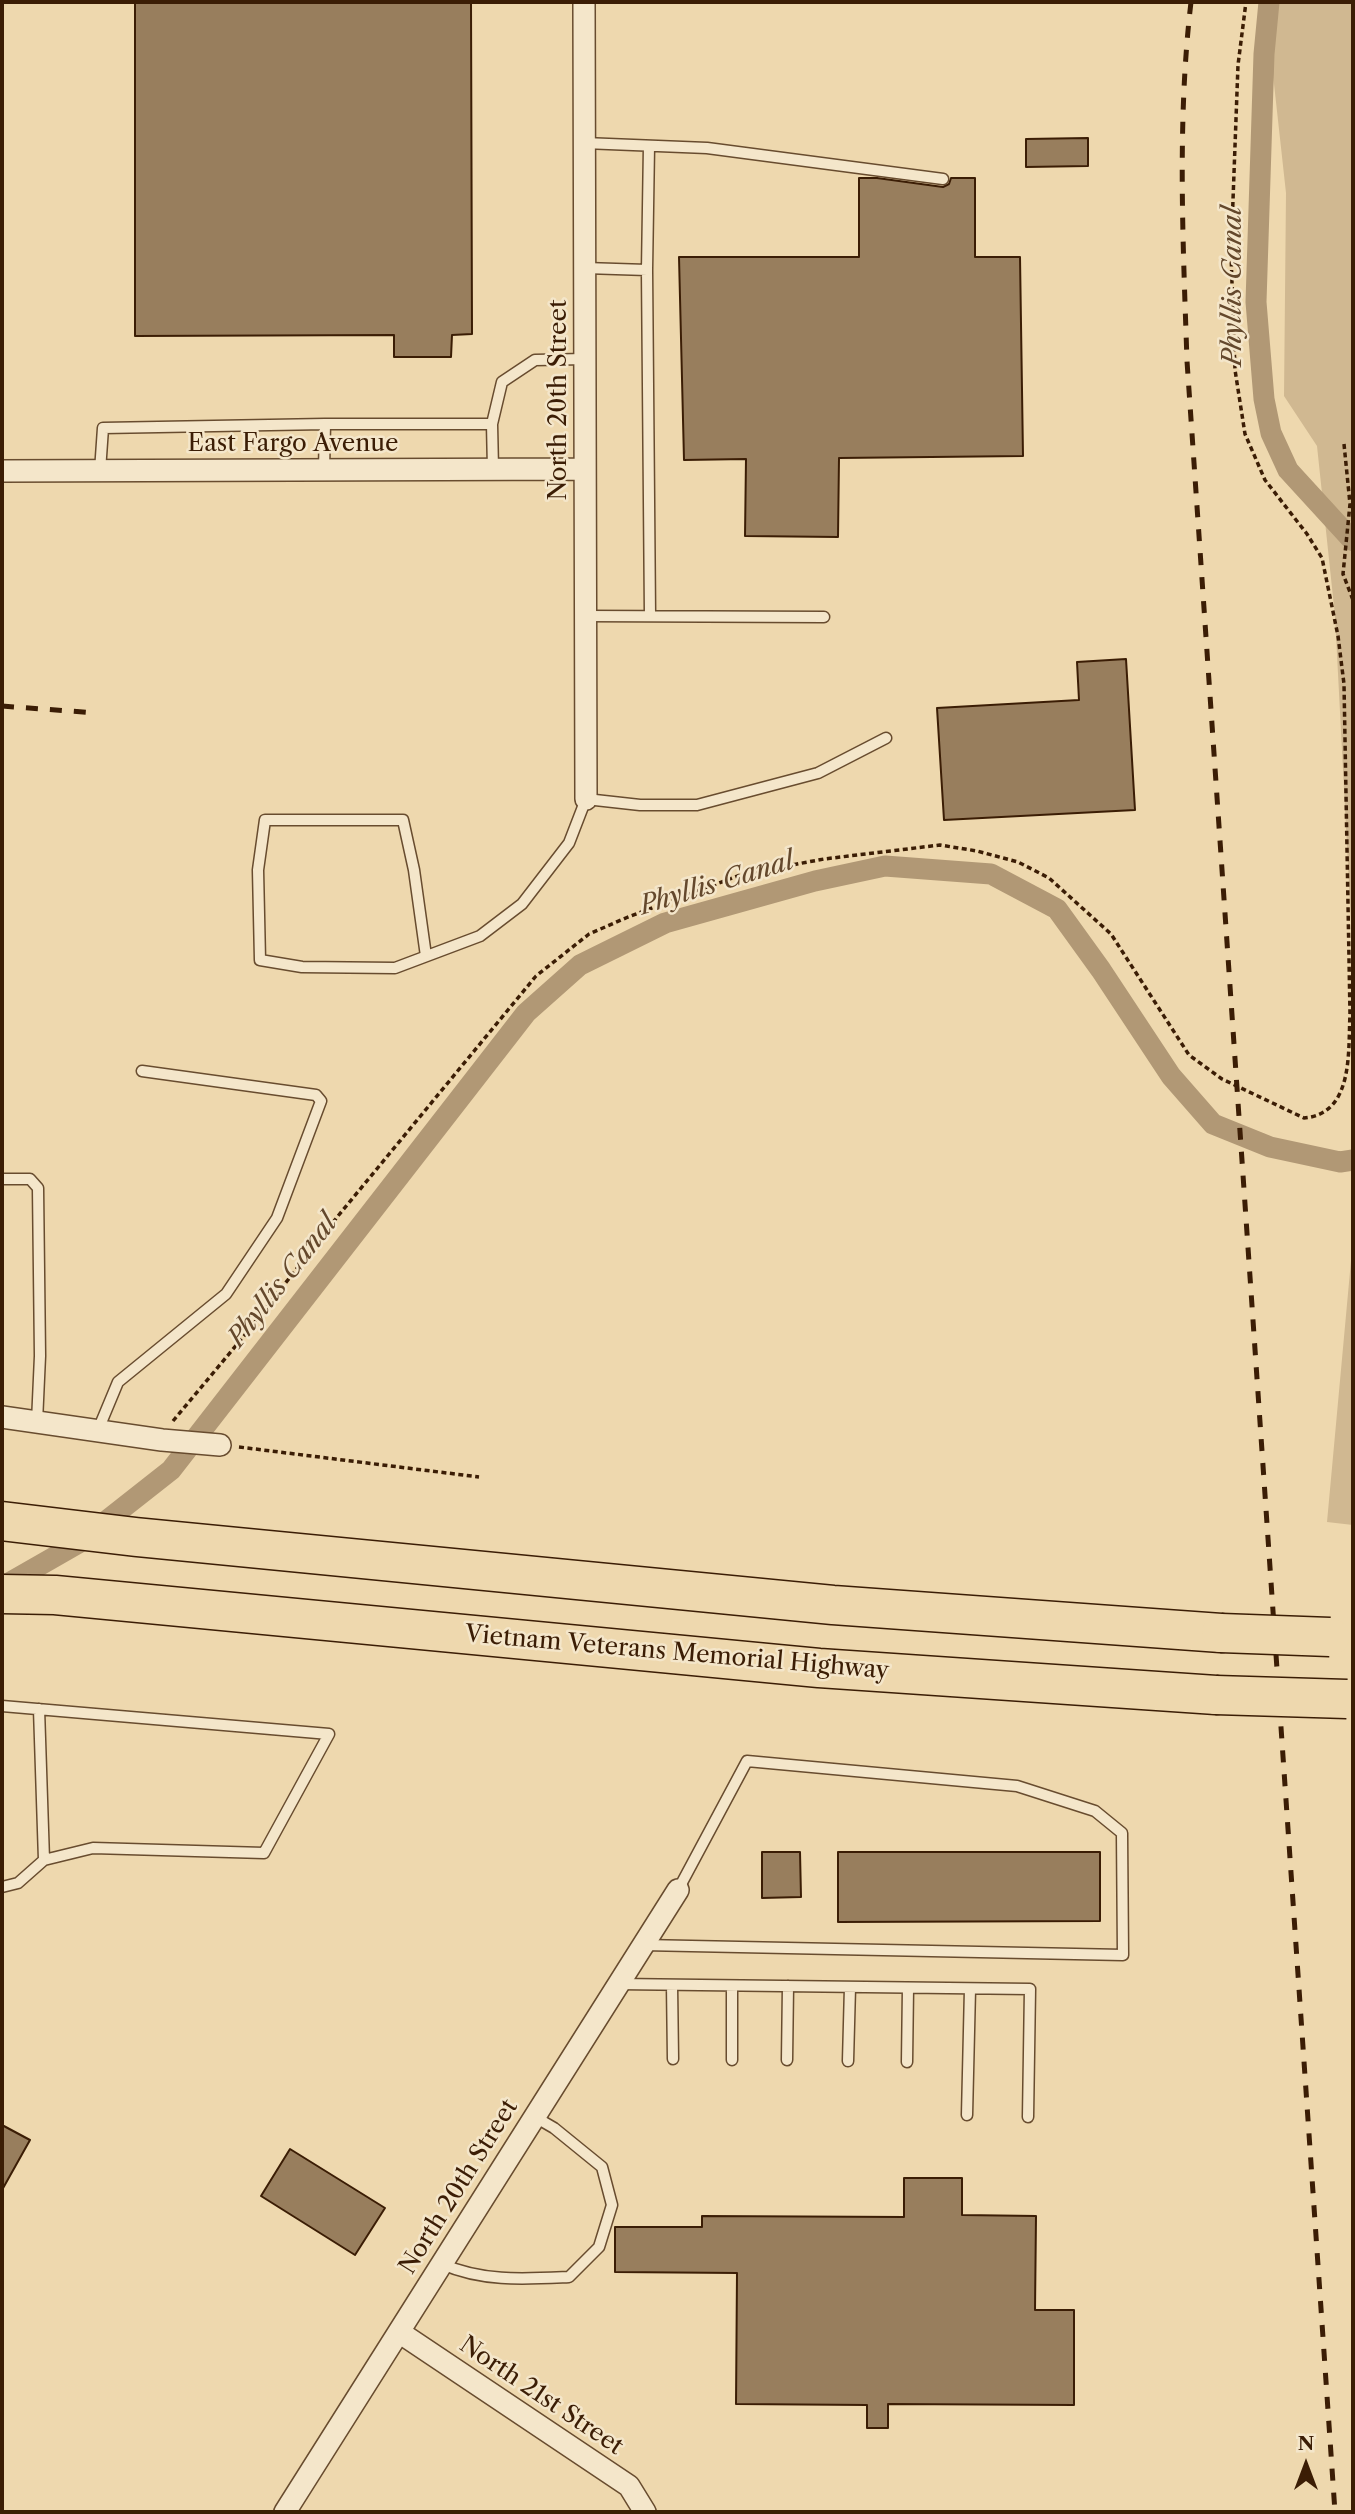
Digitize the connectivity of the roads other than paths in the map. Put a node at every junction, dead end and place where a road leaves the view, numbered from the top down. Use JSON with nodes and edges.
{"nodes":[{"id":1,"x":584,"y":2,"type":"edge"},
{"id":2,"x":584,"y":143,"type":"junction"},
{"id":3,"x":649,"y":146,"type":"junction"},
{"id":4,"x":943,"y":179,"type":"dead end"},
{"id":5,"x":585,"y":268,"type":"junction"},
{"id":6,"x":647,"y":270,"type":"junction"},
{"id":7,"x":585,"y":359,"type":"junction"},
{"id":8,"x":325,"y":424,"type":"junction"},
{"id":9,"x":492,"y":424,"type":"junction"},
{"id":10,"x":585,"y":468,"type":"junction"},
{"id":11,"x":493,"y":469,"type":"junction"},
{"id":12,"x":324,"y":470,"type":"junction"},
{"id":13,"x":2,"y":471,"type":"edge"},
{"id":14,"x":100,"y":471,"type":"junction"},
{"id":15,"x":586,"y":616,"type":"junction"},
{"id":16,"x":650,"y":616,"type":"junction"},
{"id":17,"x":824,"y":617,"type":"dead end"},
{"id":18,"x":886,"y":738,"type":"dead end"},
{"id":19,"x":586,"y":799,"type":"junction"},
{"id":20,"x":426,"y":956,"type":"junction"},
{"id":21,"x":142,"y":1071,"type":"dead end"},
{"id":22,"x":2,"y":1179,"type":"edge"},
{"id":23,"x":2,"y":1417,"type":"edge"},
{"id":24,"x":37,"y":1422,"type":"junction"},
{"id":25,"x":98,"y":1430,"type":"junction"},
{"id":26,"x":219,"y":1445,"type":"road end"},
{"id":27,"x":2,"y":1495,"type":"edge"},
{"id":28,"x":35,"y":1516,"type":"edge"},
{"id":29,"x":478,"y":1570,"type":"junction"},
{"id":30,"x":2,"y":1594,"type":"edge"},
{"id":31,"x":1342,"y":1637,"type":"edge"},
{"id":32,"x":1350,"y":1699,"type":"edge"},
{"id":33,"x":2,"y":1706,"type":"edge"},
{"id":34,"x":39,"y":1709,"type":"junction"},
{"id":35,"x":44,"y":1860,"type":"junction"},
{"id":36,"x":2,"y":1887,"type":"edge"},
{"id":37,"x":678,"y":1890,"type":"joint"},
{"id":38,"x":643,"y":1945,"type":"junction"},
{"id":39,"x":618,"y":1984,"type":"junction"},
{"id":40,"x":672,"y":1985,"type":"junction"},
{"id":41,"x":732,"y":1986,"type":"junction"},
{"id":42,"x":788,"y":1986,"type":"junction"},
{"id":43,"x":850,"y":1987,"type":"junction"},
{"id":44,"x":908,"y":1988,"type":"junction"},
{"id":45,"x":970,"y":1989,"type":"junction"},
{"id":46,"x":673,"y":2059,"type":"dead end"},
{"id":47,"x":732,"y":2060,"type":"dead end"},
{"id":48,"x":787,"y":2060,"type":"dead end"},
{"id":49,"x":848,"y":2062,"type":"dead end"},
{"id":50,"x":907,"y":2062,"type":"dead end"},
{"id":51,"x":967,"y":2115,"type":"dead end"},
{"id":52,"x":535,"y":2117,"type":"junction"},
{"id":53,"x":1028,"y":2117,"type":"dead end"},
{"id":54,"x":442,"y":2264,"type":"junction"},
{"id":55,"x":399,"y":2332,"type":"junction"},
{"id":56,"x":285,"y":2512,"type":"edge"},
{"id":57,"x":645,"y":2512,"type":"edge"}],
"edges":[{"from":1,"to":2,"type":"street","name":"North 20th Street"},
{"from":2,"to":3,"type":"lane"},
{"from":2,"to":5,"type":"street","name":"North 20th Street"},
{"from":3,"to":4,"type":"lane"},
{"from":3,"to":6,"type":"lane"},
{"from":5,"to":6,"type":"lane"},
{"from":5,"to":7,"type":"street","name":"North 20th Street"},
{"from":6,"to":16,"type":"lane"},
{"from":7,"to":9,"type":"lane"},
{"from":7,"to":10,"type":"street","name":"North 20th Street"},
{"from":8,"to":9,"type":"lane"},
{"from":8,"to":12,"type":"lane"},
{"from":8,"to":14,"type":"lane"},
{"from":9,"to":11,"type":"lane"},
{"from":10,"to":11,"type":"street","name":"East Fargo Avenue"},
{"from":10,"to":15,"type":"street","name":"North 20th Street"},
{"from":11,"to":12,"type":"street","name":"East Fargo Avenue"},
{"from":12,"to":14,"type":"street","name":"East Fargo Avenue"},
{"from":13,"to":14,"type":"street","name":"East Fargo Avenue"},
{"from":15,"to":16,"type":"lane"},
{"from":15,"to":19,"type":"street","name":"North 20th Street"},
{"from":16,"to":17,"type":"lane"},
{"from":18,"to":19,"type":"lane"},
{"from":19,"to":20,"type":"lane"},
{"from":20,"to":20,"type":"lane"},
{"from":21,"to":25,"type":"lane"},
{"from":22,"to":24,"type":"lane"},
{"from":23,"to":24,"type":"street"},
{"from":24,"to":25,"type":"street"},
{"from":25,"to":26,"type":"street"},
{"from":27,"to":28,"type":"highway"},
{"from":28,"to":29,"type":"highway"},
{"from":28,"to":29,"type":"highway"},
{"from":29,"to":31,"type":"highway","bridge":true},
{"from":30,"to":32,"type":"highway","name":"Vietnam Veterans Memorial Highway","bridge":true},
{"from":33,"to":34,"type":"lane"},
{"from":34,"to":35,"type":"lane"},
{"from":34,"to":35,"type":"lane"},
{"from":35,"to":36,"type":"lane"},
{"from":37,"to":38,"type":"street","name":"North 20th Street"},
{"from":37,"to":38,"type":"lane"},
{"from":38,"to":39,"type":"street","name":"North 20th Street"},
{"from":39,"to":40,"type":"lane"},
{"from":39,"to":52,"type":"street","name":"North 20th Street"},
{"from":40,"to":41,"type":"lane"},
{"from":40,"to":46,"type":"lane"},
{"from":41,"to":42,"type":"lane"},
{"from":41,"to":47,"type":"lane"},
{"from":42,"to":43,"type":"lane"},
{"from":42,"to":48,"type":"lane"},
{"from":43,"to":44,"type":"lane"},
{"from":43,"to":49,"type":"lane"},
{"from":44,"to":45,"type":"lane"},
{"from":44,"to":50,"type":"lane"},
{"from":45,"to":51,"type":"lane"},
{"from":45,"to":53,"type":"lane"},
{"from":52,"to":54,"type":"street","name":"North 20th Street"},
{"from":52,"to":54,"type":"lane"},
{"from":54,"to":55,"type":"street","name":"North 20th Street"},
{"from":55,"to":56,"type":"street","name":"North 20th Street"},
{"from":55,"to":57,"type":"street","name":"North 21st Street"}]}
